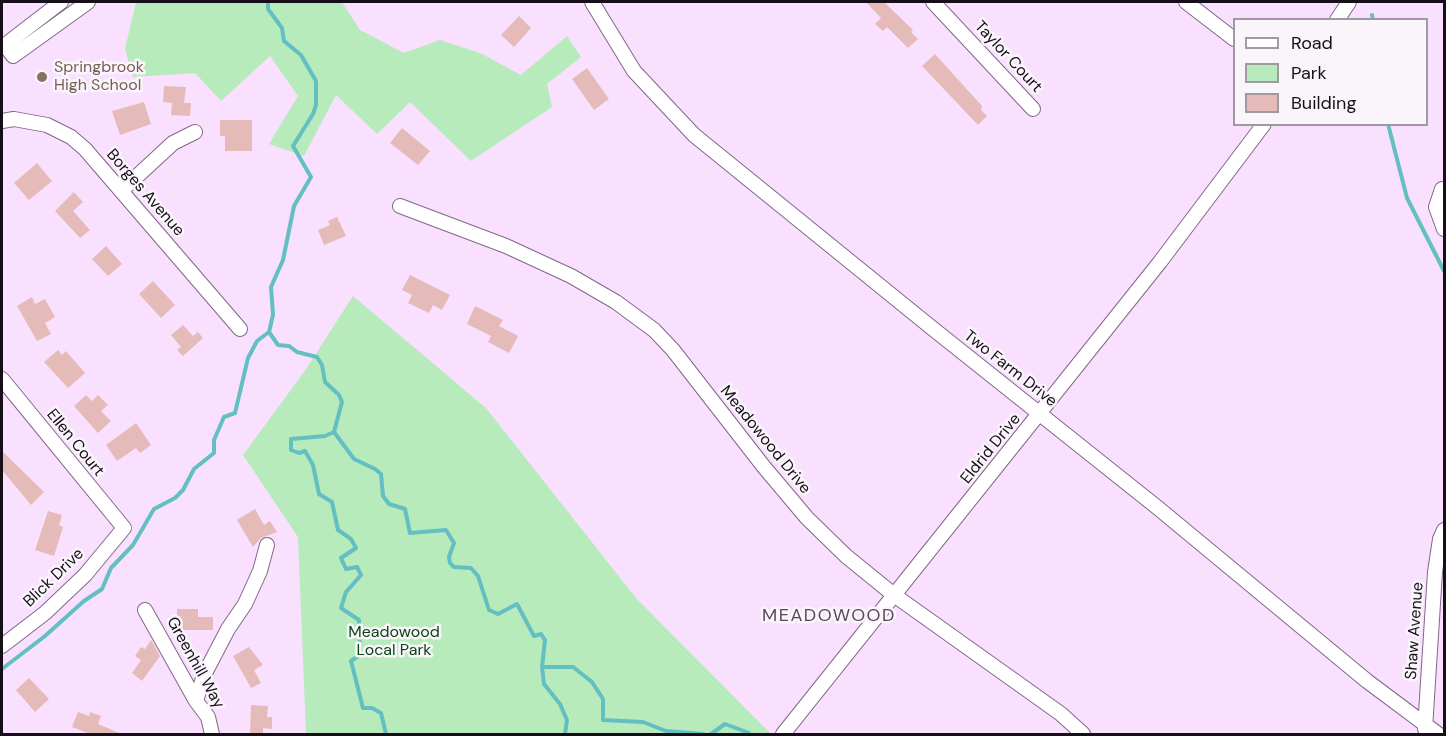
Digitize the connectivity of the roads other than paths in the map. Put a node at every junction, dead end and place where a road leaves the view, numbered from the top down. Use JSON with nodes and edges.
{"nodes":[{"id":1,"x":62,"y":2,"type":"edge"},
{"id":2,"x":88,"y":2,"type":"edge"},
{"id":3,"x":592,"y":2,"type":"edge"},
{"id":4,"x":933,"y":2,"type":"edge"},
{"id":5,"x":1186,"y":2,"type":"edge"},
{"id":6,"x":1349,"y":2,"type":"edge"},
{"id":7,"x":1338,"y":18,"type":"edge"},
{"id":8,"x":1233,"y":38,"type":"edge"},
{"id":9,"x":5,"y":54,"type":"edge"},
{"id":10,"x":1033,"y":109,"type":"dead end"},
{"id":11,"x":2,"y":121,"type":"edge"},
{"id":12,"x":1263,"y":126,"type":"edge"},
{"id":13,"x":195,"y":132,"type":"dead end"},
{"id":14,"x":1442,"y":189,"type":"dead end"},
{"id":15,"x":121,"y":190,"type":"junction"},
{"id":16,"x":400,"y":206,"type":"dead end"},
{"id":17,"x":1444,"y":229,"type":"edge"},
{"id":18,"x":240,"y":329,"type":"dead end"},
{"id":19,"x":2,"y":379,"type":"edge"},
{"id":20,"x":1040,"y":414,"type":"junction"},
{"id":21,"x":124,"y":528,"type":"joint"},
{"id":22,"x":1444,"y":530,"type":"edge"},
{"id":23,"x":267,"y":545,"type":"dead end"},
{"id":24,"x":894,"y":595,"type":"junction"},
{"id":25,"x":146,"y":610,"type":"dead end"},
{"id":26,"x":2,"y":646,"type":"edge"},
{"id":27,"x":196,"y":701,"type":"junction"},
{"id":28,"x":1425,"y":730,"type":"edge"},
{"id":29,"x":212,"y":735,"type":"edge"},
{"id":30,"x":783,"y":735,"type":"edge"},
{"id":31,"x":1083,"y":735,"type":"edge"},
{"id":32,"x":1438,"y":735,"type":"edge"}],
"edges":[{"from":1,"to":9,"type":"street"},
{"from":2,"to":9,"type":"street"},
{"from":3,"to":20,"type":"street","name":"Two Farm Drive"},
{"from":4,"to":10,"type":"street","name":"Taylor Court"},
{"from":5,"to":8,"type":"street"},
{"from":6,"to":7,"type":"street"},
{"from":11,"to":15,"type":"street","name":"Borges Avenue"},
{"from":12,"to":20,"type":"street","name":"Eldrid Drive"},
{"from":13,"to":15,"type":"street"},
{"from":14,"to":17,"type":"street"},
{"from":15,"to":18,"type":"street","name":"Borges Avenue"},
{"from":16,"to":24,"type":"street","name":"Meadowood Drive"},
{"from":19,"to":21,"type":"street","name":"Ellen Court"},
{"from":20,"to":24,"type":"street","name":"Eldrid Drive"},
{"from":20,"to":28,"type":"street","name":"Two Farm Drive"},
{"from":21,"to":26,"type":"street","name":"Blick Drive"},
{"from":22,"to":28,"type":"street","name":"Shaw Avenue"},
{"from":23,"to":27,"type":"street"},
{"from":24,"to":30,"type":"street","name":"Eldrid Drive"},
{"from":24,"to":31,"type":"street","name":"Meadowood Drive"},
{"from":25,"to":27,"type":"street","name":"Greenhill Way"},
{"from":27,"to":29,"type":"street","name":"Greenhill Way"},
{"from":28,"to":32,"type":"street","name":"Two Farm Drive"}]}
